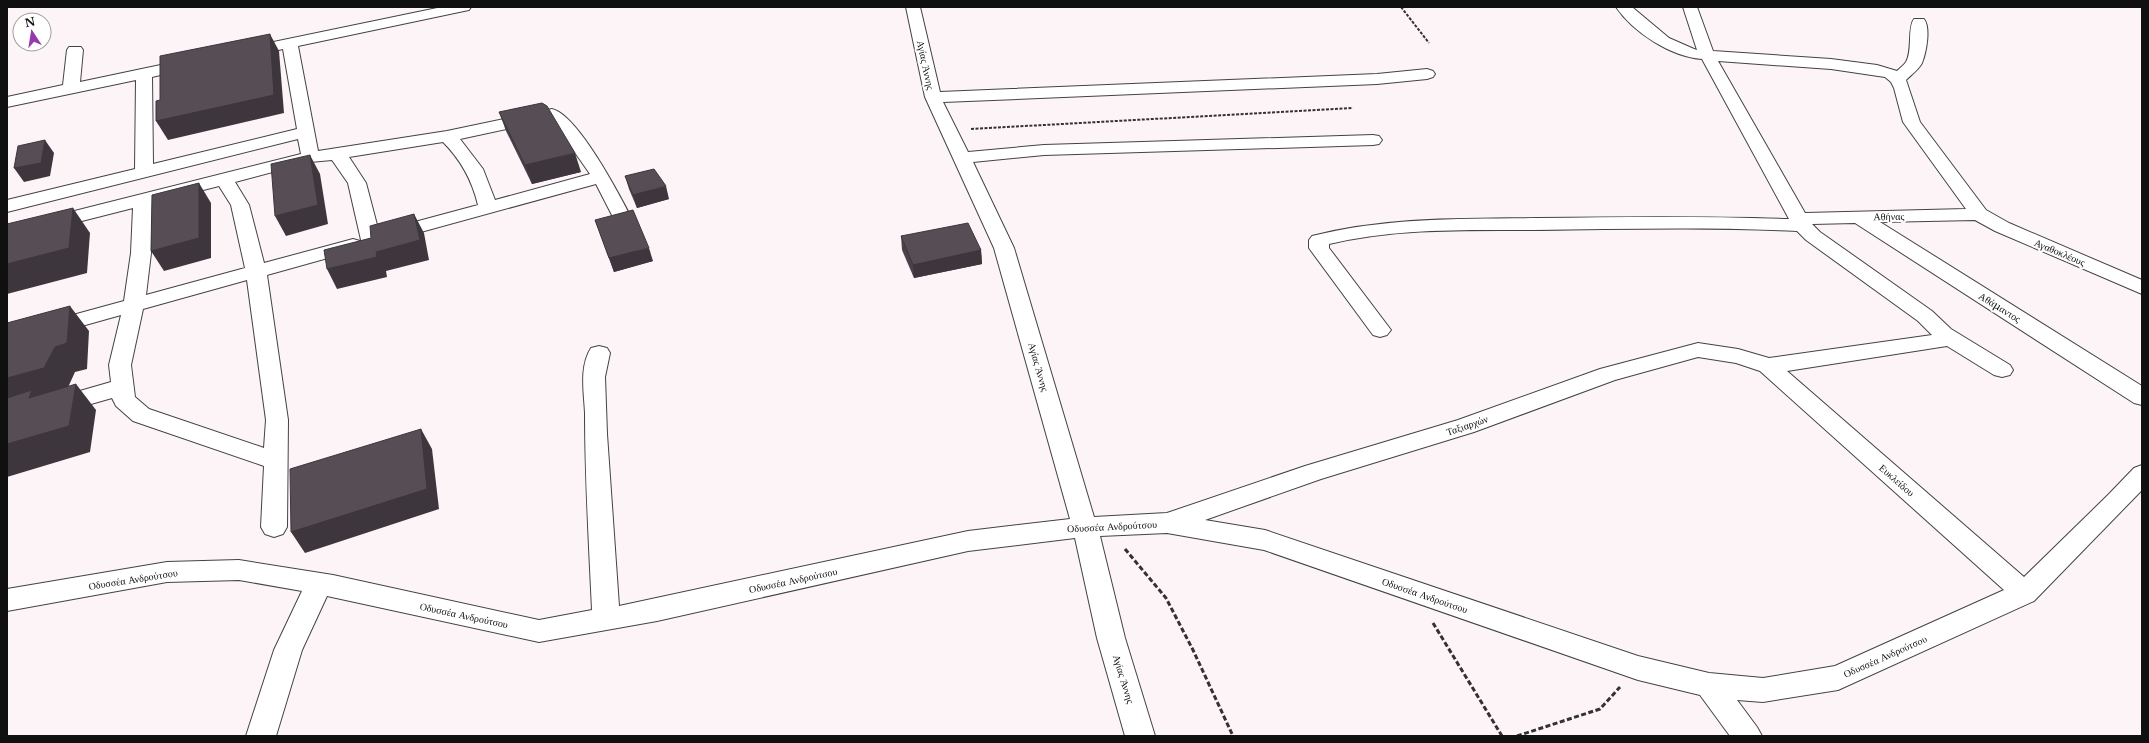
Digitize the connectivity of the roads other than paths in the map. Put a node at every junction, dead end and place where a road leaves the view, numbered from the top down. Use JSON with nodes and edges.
{"nodes":[{"id":1,"x":423,"y":7,"type":"edge"},
{"id":2,"x":464,"y":7,"type":"edge"},
{"id":3,"x":913,"y":7,"type":"edge"},
{"id":4,"x":1622,"y":7,"type":"edge"},
{"id":5,"x":1690,"y":7,"type":"edge"},
{"id":6,"x":405,"y":19,"type":"junction"},
{"id":7,"x":1919,"y":22,"type":"dead end"},
{"id":8,"x":290,"y":42,"type":"junction"},
{"id":9,"x":75,"y":50,"type":"dead end"},
{"id":10,"x":229,"y":55,"type":"edge"},
{"id":11,"x":1707,"y":55,"type":"junction"},
{"id":12,"x":206,"y":60,"type":"edge"},
{"id":13,"x":144,"y":73,"type":"junction"},
{"id":14,"x":1427,"y":74,"type":"dead end"},
{"id":15,"x":1898,"y":79,"type":"junction"},
{"id":16,"x":71,"y":89,"type":"junction"},
{"id":17,"x":933,"y":97,"type":"junction"},
{"id":18,"x":7,"y":102,"type":"edge"},
{"id":19,"x":305,"y":132,"type":"junction"},
{"id":20,"x":447,"y":136,"type":"junction"},
{"id":21,"x":1373,"y":140,"type":"dead end"},
{"id":22,"x":337,"y":154,"type":"junction"},
{"id":23,"x":310,"y":157,"type":"junction"},
{"id":24,"x":962,"y":158,"type":"junction"},
{"id":25,"x":144,"y":171,"type":"junction"},
{"id":26,"x":601,"y":178,"type":"junction"},
{"id":27,"x":224,"y":179,"type":"junction"},
{"id":28,"x":143,"y":199,"type":"junction"},
{"id":29,"x":7,"y":206,"type":"edge"},
{"id":30,"x":488,"y":208,"type":"junction"},
{"id":31,"x":1979,"y":214,"type":"junction"},
{"id":32,"x":1859,"y":217,"type":"junction"},
{"id":33,"x":623,"y":219,"type":"edge"},
{"id":34,"x":1800,"y":222,"type":"junction"},
{"id":35,"x":7,"y":234,"type":"edge"},
{"id":36,"x":371,"y":240,"type":"junction"},
{"id":37,"x":256,"y":271,"type":"junction"},
{"id":38,"x":2142,"y":288,"type":"edge"},
{"id":39,"x":134,"y":305,"type":"junction"},
{"id":40,"x":1380,"y":330,"type":"dead end"},
{"id":41,"x":1943,"y":334,"type":"junction"},
{"id":42,"x":7,"y":340,"type":"edge"},
{"id":43,"x":600,"y":353,"type":"dead end"},
{"id":44,"x":1768,"y":366,"type":"junction"},
{"id":45,"x":2002,"y":370,"type":"dead end"},
{"id":46,"x":122,"y":387,"type":"junction"},
{"id":47,"x":2142,"y":397,"type":"edge"},
{"id":48,"x":7,"y":420,"type":"edge"},
{"id":49,"x":276,"y":461,"type":"junction"},
{"id":50,"x":2142,"y":474,"type":"edge"},
{"id":51,"x":1167,"y":523,"type":"junction"},
{"id":52,"x":1095,"y":526,"type":"junction"},
{"id":53,"x":274,"y":527,"type":"dead end"},
{"id":54,"x":319,"y":584,"type":"junction"},
{"id":55,"x":2025,"y":593,"type":"junction"},
{"id":56,"x":7,"y":600,"type":"edge"},
{"id":57,"x":606,"y":618,"type":"junction"},
{"id":58,"x":1709,"y":685,"type":"junction"},
{"id":59,"x":261,"y":736,"type":"edge"},
{"id":60,"x":1140,"y":736,"type":"edge"},
{"id":61,"x":1747,"y":736,"type":"edge"}],
"edges":[{"from":1,"to":6,"type":"street"},
{"from":2,"to":6,"type":"street"},
{"from":3,"to":17,"type":"street","name":"Αγίας Άννης"},
{"from":4,"to":11,"type":"street"},
{"from":5,"to":11,"type":"street"},
{"from":6,"to":8,"type":"street"},
{"from":7,"to":15,"type":"street"},
{"from":8,"to":10,"type":"street"},
{"from":8,"to":19,"type":"street"},
{"from":9,"to":16,"type":"street"},
{"from":11,"to":15,"type":"street"},
{"from":11,"to":34,"type":"street"},
{"from":12,"to":13,"type":"street"},
{"from":13,"to":16,"type":"street"},
{"from":13,"to":25,"type":"street"},
{"from":14,"to":17,"type":"street"},
{"from":15,"to":31,"type":"street"},
{"from":16,"to":18,"type":"street"},
{"from":17,"to":24,"type":"street","name":"Αγίας Άννης"},
{"from":19,"to":23,"type":"street"},
{"from":19,"to":25,"type":"street"},
{"from":20,"to":22,"type":"street"},
{"from":20,"to":26,"type":"street"},
{"from":20,"to":30,"type":"street"},
{"from":21,"to":24,"type":"street"},
{"from":22,"to":23,"type":"street"},
{"from":22,"to":36,"type":"street"},
{"from":23,"to":27,"type":"street"},
{"from":24,"to":52,"type":"street","name":"Αγίας Άννης"},
{"from":25,"to":29,"type":"street"},
{"from":26,"to":30,"type":"street"},
{"from":26,"to":33,"type":"street"},
{"from":27,"to":28,"type":"street"},
{"from":27,"to":37,"type":"street"},
{"from":28,"to":35,"type":"street"},
{"from":28,"to":39,"type":"street"},
{"from":30,"to":36,"type":"street"},
{"from":31,"to":32,"type":"street","name":"Αθήνας"},
{"from":31,"to":38,"type":"street","name":"Αγαθοκλέους"},
{"from":32,"to":34,"type":"street","name":"Αθήνας"},
{"from":32,"to":47,"type":"street","name":"Αθάμαντος"},
{"from":34,"to":40,"type":"street","name":"Αθήνας"},
{"from":34,"to":41,"type":"street"},
{"from":36,"to":37,"type":"street"},
{"from":37,"to":39,"type":"street"},
{"from":37,"to":49,"type":"street"},
{"from":39,"to":42,"type":"street"},
{"from":39,"to":46,"type":"street"},
{"from":41,"to":44,"type":"street"},
{"from":41,"to":45,"type":"street"},
{"from":43,"to":57,"type":"street"},
{"from":44,"to":51,"type":"street","name":"Ταξιαρχών"},
{"from":44,"to":55,"type":"street","name":"Ευκλείδου"},
{"from":46,"to":48,"type":"street"},
{"from":46,"to":49,"type":"street"},
{"from":49,"to":53,"type":"street"},
{"from":50,"to":55,"type":"street","name":"Οδυσσέα Ανδρούτσου"},
{"from":51,"to":52,"type":"street","name":"Οδυσσέα Ανδρούτσου"},
{"from":51,"to":58,"type":"street","name":"Οδυσσέα Ανδρούτσου"},
{"from":52,"to":57,"type":"street","name":"Οδυσσέα Ανδρούτσου"},
{"from":52,"to":60,"type":"street","name":"Αγίας Άννης"},
{"from":54,"to":56,"type":"street","name":"Οδυσσέα Ανδρούτσου"},
{"from":54,"to":57,"type":"street","name":"Οδυσσέα Ανδρούτσου"},
{"from":54,"to":59,"type":"street"},
{"from":55,"to":58,"type":"street","name":"Οδυσσέα Ανδρούτσου"},
{"from":58,"to":61,"type":"street"}]}
